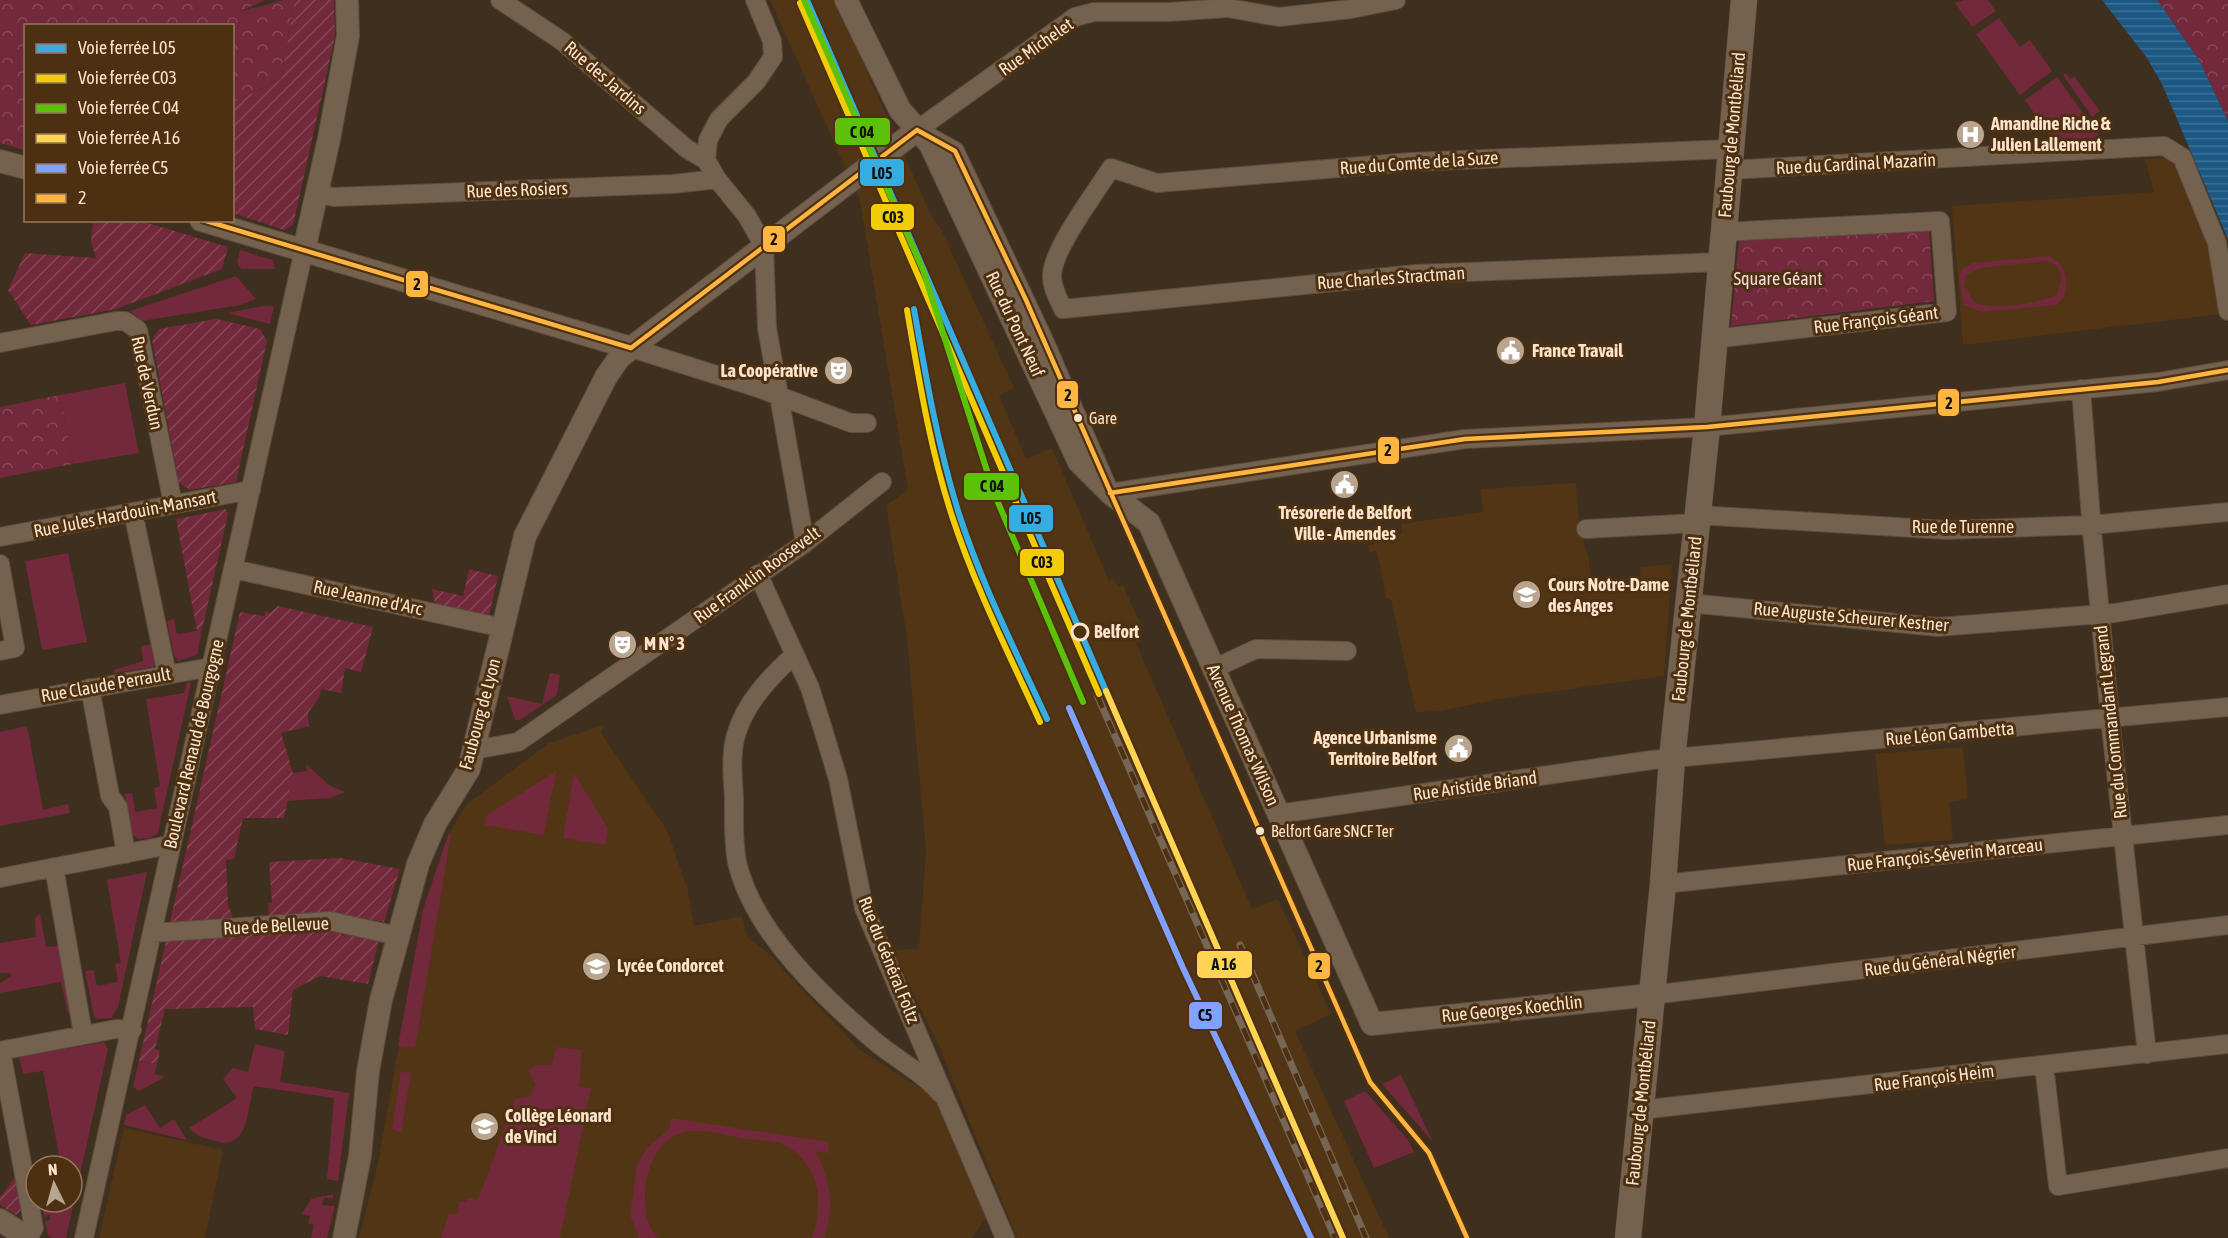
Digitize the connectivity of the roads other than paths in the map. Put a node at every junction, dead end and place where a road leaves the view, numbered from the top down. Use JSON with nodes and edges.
{"nodes":[{"id":1,"x":347,"y":0,"type":"edge"},
{"id":2,"x":500,"y":0,"type":"edge"},
{"id":3,"x":755,"y":0,"type":"edge"},
{"id":4,"x":846,"y":0,"type":"edge"},
{"id":5,"x":1396,"y":0,"type":"edge"},
{"id":6,"x":1744,"y":0,"type":"edge"},
{"id":7,"x":1092,"y":6,"type":"edge"},
{"id":8,"x":918,"y":130,"type":"junction"},
{"id":9,"x":1729,"y":159,"type":"junction"},
{"id":10,"x":706,"y":160,"type":"junction"},
{"id":11,"x":0,"y":161,"type":"edge"},
{"id":12,"x":24,"y":167,"type":"edge"},
{"id":13,"x":717,"y":179,"type":"junction"},
{"id":14,"x":317,"y":194,"type":"junction"},
{"id":15,"x":208,"y":222,"type":"edge"},
{"id":16,"x":1723,"y":232,"type":"junction"},
{"id":17,"x":764,"y":246,"type":"junction"},
{"id":18,"x":304,"y":250,"type":"junction"},
{"id":19,"x":1721,"y":262,"type":"junction"},
{"id":20,"x":1063,"y":309,"type":"joint"},
{"id":21,"x":2228,"y":311,"type":"edge"},
{"id":22,"x":1713,"y":339,"type":"junction"},
{"id":23,"x":0,"y":343,"type":"edge"},
{"id":24,"x":631,"y":348,"type":"junction"},
{"id":25,"x":2228,"y":370,"type":"edge"},
{"id":26,"x":2081,"y":390,"type":"junction"},
{"id":27,"x":779,"y":396,"type":"junction"},
{"id":28,"x":867,"y":423,"type":"dead end"},
{"id":29,"x":1707,"y":427,"type":"junction"},
{"id":30,"x":882,"y":482,"type":"dead end"},
{"id":31,"x":250,"y":490,"type":"junction"},
{"id":32,"x":1110,"y":493,"type":"junction"},
{"id":33,"x":172,"y":504,"type":"junction"},
{"id":34,"x":133,"y":512,"type":"junction"},
{"id":35,"x":2228,"y":512,"type":"edge"},
{"id":36,"x":1698,"y":519,"type":"junction"},
{"id":37,"x":2091,"y":525,"type":"junction"},
{"id":38,"x":1586,"y":529,"type":"dead end"},
{"id":39,"x":0,"y":537,"type":"edge"},
{"id":40,"x":805,"y":543,"type":"junction"},
{"id":41,"x":0,"y":564,"type":"edge"},
{"id":42,"x":233,"y":569,"type":"junction"},
{"id":43,"x":758,"y":574,"type":"junction"},
{"id":44,"x":2228,"y":594,"type":"edge"},
{"id":45,"x":1688,"y":603,"type":"junction"},
{"id":46,"x":2100,"y":614,"type":"junction"},
{"id":47,"x":503,"y":628,"type":"junction"},
{"id":48,"x":0,"y":651,"type":"edge"},
{"id":49,"x":1347,"y":651,"type":"dead end"},
{"id":50,"x":794,"y":655,"type":"junction"},
{"id":51,"x":211,"y":667,"type":"junction"},
{"id":52,"x":1213,"y":669,"type":"junction"},
{"id":53,"x":167,"y":674,"type":"junction"},
{"id":54,"x":90,"y":688,"type":"junction"},
{"id":55,"x":0,"y":705,"type":"edge"},
{"id":56,"x":2228,"y":707,"type":"edge"},
{"id":57,"x":2110,"y":720,"type":"junction"},
{"id":58,"x":474,"y":750,"type":"junction"},
{"id":59,"x":1672,"y":759,"type":"junction"},
{"id":60,"x":1278,"y":814,"type":"junction"},
{"id":61,"x":2228,"y":825,"type":"edge"},
{"id":62,"x":2123,"y":838,"type":"junction"},
{"id":63,"x":170,"y":850,"type":"junction"},
{"id":64,"x":126,"y":854,"type":"junction"},
{"id":65,"x":54,"y":867,"type":"junction"},
{"id":66,"x":0,"y":878,"type":"edge"},
{"id":67,"x":1663,"y":884,"type":"junction"},
{"id":68,"x":2228,"y":925,"type":"edge"},
{"id":69,"x":152,"y":933,"type":"junction"},
{"id":70,"x":398,"y":936,"type":"junction"},
{"id":71,"x":2135,"y":937,"type":"junction"},
{"id":72,"x":1651,"y":995,"type":"junction"},
{"id":73,"x":1372,"y":1024,"type":"joint"},
{"id":74,"x":132,"y":1030,"type":"junction"},
{"id":75,"x":83,"y":1034,"type":"junction"},
{"id":76,"x":2228,"y":1044,"type":"edge"},
{"id":77,"x":1,"y":1051,"type":"edge"},
{"id":78,"x":2147,"y":1054,"type":"junction"},
{"id":79,"x":2044,"y":1065,"type":"junction"},
{"id":80,"x":947,"y":1101,"type":"junction"},
{"id":81,"x":1640,"y":1110,"type":"junction"},
{"id":82,"x":2228,"y":1158,"type":"edge"},
{"id":83,"x":0,"y":1220,"type":"edge"},
{"id":84,"x":28,"y":1238,"type":"edge"},
{"id":85,"x":84,"y":1238,"type":"edge"},
{"id":86,"x":344,"y":1238,"type":"edge"},
{"id":87,"x":1005,"y":1238,"type":"edge"},
{"id":88,"x":1628,"y":1238,"type":"edge"}],
"edges":[{"from":1,"to":14,"type":"street"},
{"from":2,"to":10,"type":"street","name":"Rue des Jardins"},
{"from":3,"to":10,"type":"street"},
{"from":4,"to":8,"type":"street","name":"Rue du Pont Neuf"},
{"from":5,"to":7,"type":"street","name":"Rue Michelet"},
{"from":6,"to":9,"type":"main road","name":"Faubourg de Montbéliard"},
{"from":7,"to":8,"type":"street","name":"Rue Michelet"},
{"from":8,"to":17,"type":"street"},
{"from":8,"to":32,"type":"street","name":"Rue du Pont Neuf"},
{"from":9,"to":16,"type":"main road","name":"Faubourg de Montbéliard"},
{"from":9,"to":20,"type":"street","name":"Rue du Comte de la Suze"},
{"from":9,"to":21,"type":"street","name":"Rue du Cardinal Mazarin"},
{"from":10,"to":13,"type":"street"},
{"from":11,"to":12,"type":"street"},
{"from":13,"to":14,"type":"street","name":"Rue des Rosiers"},
{"from":13,"to":17,"type":"street"},
{"from":14,"to":18,"type":"street"},
{"from":15,"to":18,"type":"street"},
{"from":16,"to":19,"type":"main road","name":"Faubourg de Montbéliard"},
{"from":16,"to":22,"type":"street","name":"Rue François Géant"},
{"from":17,"to":24,"type":"street"},
{"from":17,"to":27,"type":"street"},
{"from":18,"to":24,"type":"street"},
{"from":18,"to":31,"type":"street","name":"Boulevard Renaud de Bourgogne"},
{"from":19,"to":20,"type":"street","name":"Rue Charles Stractman"},
{"from":19,"to":22,"type":"main road","name":"Faubourg de Montbéliard"},
{"from":22,"to":29,"type":"main road","name":"Faubourg de Montbéliard"},
{"from":23,"to":33,"type":"street","name":"Rue de Verdun"},
{"from":24,"to":27,"type":"street"},
{"from":24,"to":47,"type":"street","name":"Faubourg de Lyon"},
{"from":25,"to":26,"type":"street"},
{"from":26,"to":29,"type":"street"},
{"from":26,"to":37,"type":"street","name":"Rue du Commandant Legrand"},
{"from":27,"to":28,"type":"street"},
{"from":27,"to":40,"type":"street"},
{"from":29,"to":32,"type":"street"},
{"from":29,"to":36,"type":"main road","name":"Faubourg de Montbéliard"},
{"from":30,"to":40,"type":"street","name":"Rue Franklin Roosevelt"},
{"from":31,"to":33,"type":"street","name":"Rue Jules Hardouin-Mansart"},
{"from":31,"to":42,"type":"street","name":"Boulevard Renaud de Bourgogne"},
{"from":32,"to":52,"type":"street","name":"Avenue Thomas Wilson"},
{"from":33,"to":34,"type":"street","name":"Rue Jules Hardouin-Mansart"},
{"from":34,"to":39,"type":"street","name":"Rue Jules Hardouin-Mansart"},
{"from":34,"to":53,"type":"street"},
{"from":35,"to":37,"type":"street","name":"Rue de Turenne"},
{"from":36,"to":37,"type":"street","name":"Rue de Turenne"},
{"from":36,"to":38,"type":"street","name":"Rue de Turenne"},
{"from":36,"to":45,"type":"main road","name":"Faubourg de Montbéliard"},
{"from":37,"to":46,"type":"street","name":"Rue du Commandant Legrand"},
{"from":40,"to":43,"type":"street","name":"Rue Franklin Roosevelt"},
{"from":41,"to":48,"type":"street"},
{"from":42,"to":47,"type":"street","name":"Rue Jeanne d'Arc"},
{"from":42,"to":51,"type":"street","name":"Boulevard Renaud de Bourgogne"},
{"from":43,"to":50,"type":"street","name":"Rue du Général Foltz"},
{"from":43,"to":58,"type":"street","name":"Rue Franklin Roosevelt"},
{"from":44,"to":46,"type":"street","name":"Rue Auguste Scheurer Kestner"},
{"from":45,"to":46,"type":"street","name":"Rue Auguste Scheurer Kestner"},
{"from":45,"to":59,"type":"main road","name":"Faubourg de Montbéliard"},
{"from":46,"to":57,"type":"street","name":"Rue du Commandant Legrand"},
{"from":47,"to":58,"type":"street","name":"Faubourg de Lyon"},
{"from":49,"to":52,"type":"street"},
{"from":50,"to":80,"type":"street","name":"Rue du Général Foltz"},
{"from":50,"to":80,"type":"street"},
{"from":51,"to":53,"type":"street","name":"Rue Claude Perrault"},
{"from":51,"to":63,"type":"street","name":"Boulevard Renaud de Bourgogne"},
{"from":52,"to":60,"type":"street","name":"Avenue Thomas Wilson"},
{"from":53,"to":54,"type":"street","name":"Rue Claude Perrault"},
{"from":54,"to":55,"type":"street","name":"Rue Claude Perrault"},
{"from":54,"to":64,"type":"street"},
{"from":56,"to":57,"type":"street","name":"Rue Léon Gambetta"},
{"from":57,"to":59,"type":"street","name":"Rue Léon Gambetta"},
{"from":57,"to":62,"type":"street","name":"Rue du Commandant Legrand"},
{"from":58,"to":70,"type":"street","name":"Faubourg de Lyon"},
{"from":59,"to":60,"type":"street","name":"Rue Aristide Briand"},
{"from":59,"to":67,"type":"main road","name":"Faubourg de Montbéliard"},
{"from":60,"to":73,"type":"street","name":"Avenue Thomas Wilson"},
{"from":61,"to":62,"type":"street","name":"Rue François-Séverin Marceau"},
{"from":62,"to":67,"type":"street","name":"Rue François-Séverin Marceau"},
{"from":62,"to":71,"type":"street","name":"Rue du Commandant Legrand"},
{"from":63,"to":64,"type":"street"},
{"from":63,"to":69,"type":"street","name":"Boulevard Renaud de Bourgogne"},
{"from":64,"to":65,"type":"street"},
{"from":65,"to":66,"type":"street"},
{"from":65,"to":75,"type":"street"},
{"from":67,"to":72,"type":"main road","name":"Faubourg de Montbéliard"},
{"from":68,"to":71,"type":"street","name":"Rue du Général Négrier"},
{"from":69,"to":70,"type":"street","name":"Rue de Bellevue"},
{"from":69,"to":74,"type":"street","name":"Boulevard Renaud de Bourgogne"},
{"from":70,"to":86,"type":"street","name":"Faubourg de Lyon"},
{"from":71,"to":72,"type":"street","name":"Rue du Général Négrier"},
{"from":71,"to":78,"type":"street","name":"Rue du Commandant Legrand"},
{"from":72,"to":73,"type":"street","name":"Rue Georges Koechlin"},
{"from":72,"to":81,"type":"main road","name":"Faubourg de Montbéliard"},
{"from":74,"to":75,"type":"street"},
{"from":74,"to":85,"type":"street","name":"Boulevard Renaud de Bourgogne"},
{"from":75,"to":77,"type":"street"},
{"from":76,"to":78,"type":"street","name":"Rue François Heim"},
{"from":77,"to":84,"type":"street"},
{"from":78,"to":79,"type":"street","name":"Rue François Heim"},
{"from":79,"to":81,"type":"street","name":"Rue François Heim"},
{"from":79,"to":82,"type":"street"},
{"from":80,"to":87,"type":"street","name":"Rue du Général Foltz"},
{"from":81,"to":88,"type":"main road","name":"Faubourg de Montbéliard"},
{"from":83,"to":84,"type":"street"}]}
